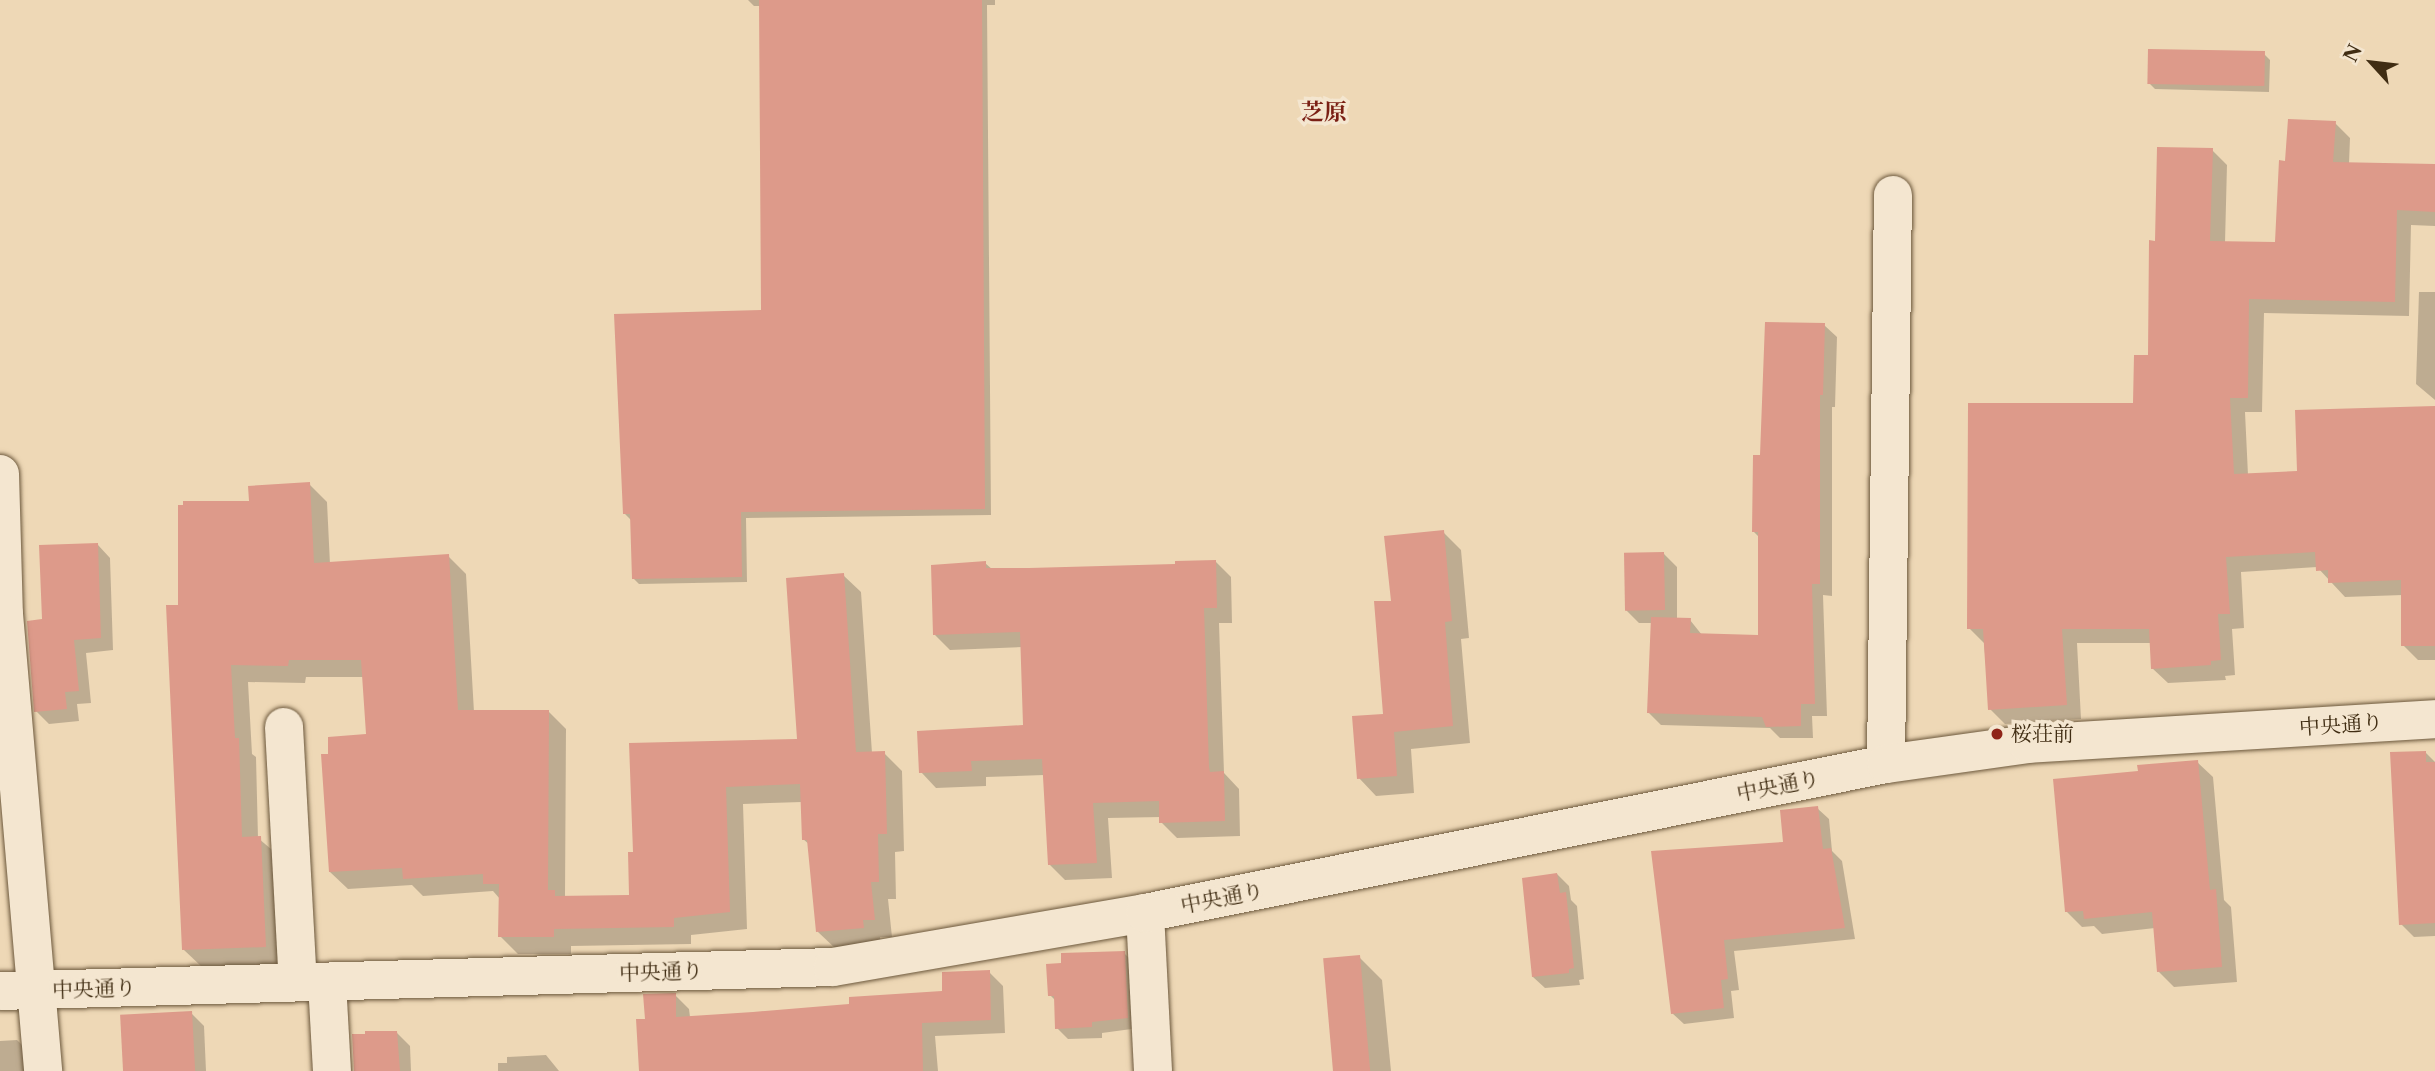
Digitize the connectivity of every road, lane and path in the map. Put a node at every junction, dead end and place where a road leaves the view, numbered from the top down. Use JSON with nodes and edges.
{"nodes":[{"id":1,"x":1893,"y":195,"type":"dead end"},
{"id":2,"x":0,"y":474,"type":"edge"},
{"id":3,"x":2435,"y":719,"type":"edge"},
{"id":4,"x":284,"y":727,"type":"dead end"},
{"id":5,"x":1886,"y":764,"type":"junction"},
{"id":6,"x":1145,"y":914,"type":"junction"},
{"id":7,"x":312,"y":982,"type":"junction"},
{"id":8,"x":19,"y":991,"type":"edge"},
{"id":9,"x":43,"y":1071,"type":"edge"},
{"id":10,"x":332,"y":1071,"type":"edge"},
{"id":11,"x":1153,"y":1071,"type":"edge"}],
"edges":[{"from":1,"to":5,"type":"street"},
{"from":2,"to":8,"type":"street"},
{"from":3,"to":5,"type":"street","name":"中央通り"},
{"from":4,"to":7,"type":"street"},
{"from":5,"to":6,"type":"street","name":"中央通り"},
{"from":6,"to":7,"type":"street","name":"中央通り"},
{"from":6,"to":11,"type":"street"},
{"from":7,"to":8,"type":"street","name":"中央通り"},
{"from":7,"to":10,"type":"street"},
{"from":8,"to":9,"type":"street"}]}
